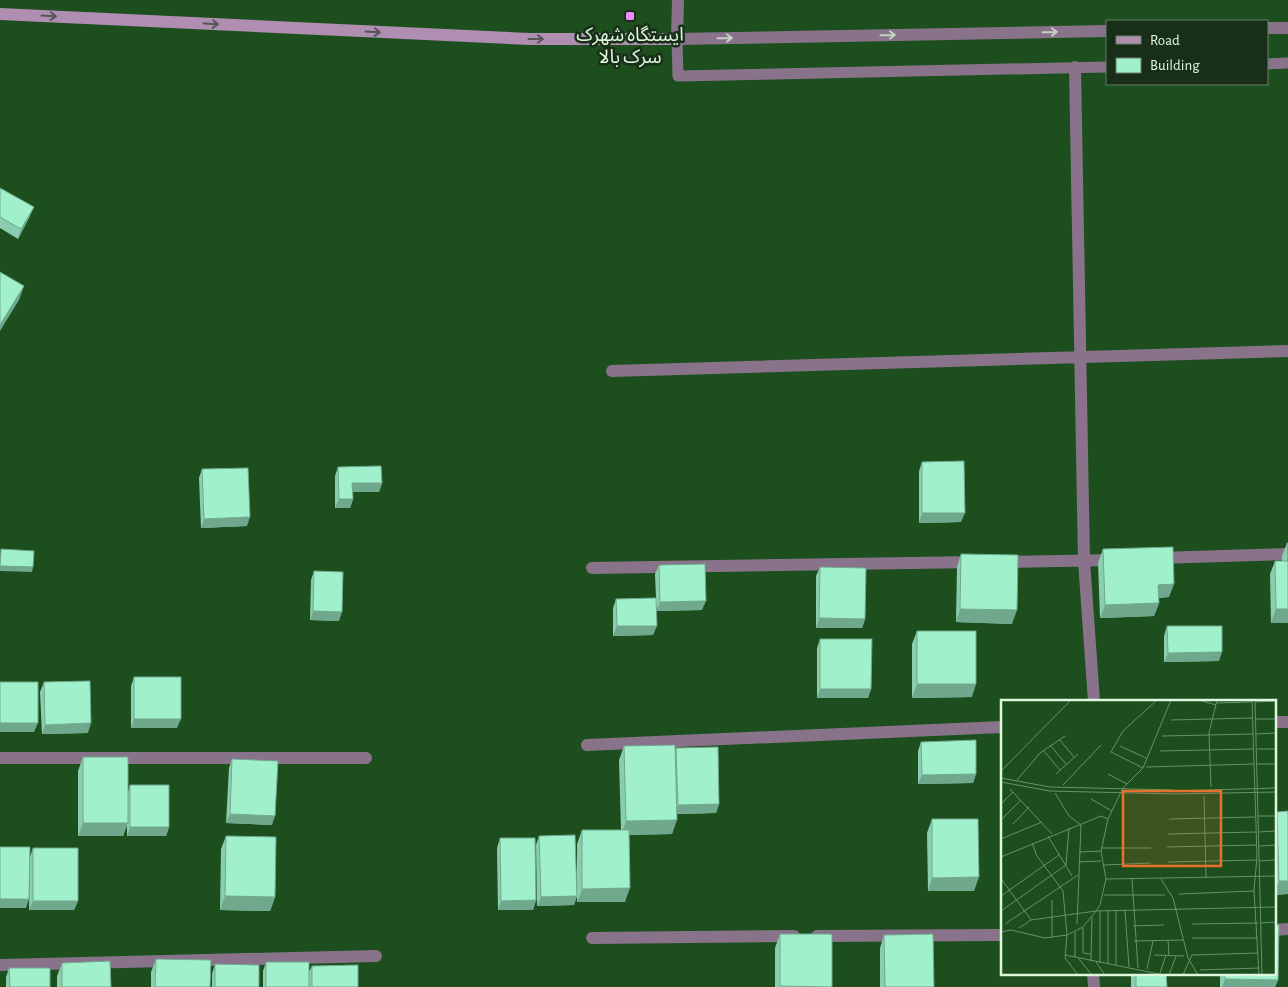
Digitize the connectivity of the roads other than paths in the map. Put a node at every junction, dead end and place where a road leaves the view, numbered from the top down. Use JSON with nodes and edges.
{"nodes":[{"id":1,"x":678,"y":0,"type":"edge"},
{"id":2,"x":0,"y":14,"type":"edge"},
{"id":3,"x":1268,"y":28,"type":"edge"},
{"id":4,"x":1288,"y":28,"type":"edge"},
{"id":5,"x":1106,"y":31,"type":"edge"},
{"id":6,"x":677,"y":39,"type":"junction"},
{"id":7,"x":1288,"y":63,"type":"edge"},
{"id":8,"x":1268,"y":64,"type":"edge"},
{"id":9,"x":1075,"y":67,"type":"junction"},
{"id":10,"x":1106,"y":67,"type":"edge"},
{"id":11,"x":1288,"y":351,"type":"edge"},
{"id":12,"x":1080,"y":357,"type":"junction"},
{"id":13,"x":612,"y":370,"type":"dead end"},
{"id":14,"x":1288,"y":554,"type":"edge"},
{"id":15,"x":1084,"y":561,"type":"junction"},
{"id":16,"x":592,"y":568,"type":"dead end"},
{"id":17,"x":1094,"y":700,"type":"edge"},
{"id":18,"x":1001,"y":727,"type":"edge"},
{"id":19,"x":587,"y":745,"type":"dead end"},
{"id":20,"x":0,"y":758,"type":"edge"},
{"id":21,"x":366,"y":758,"type":"dead end"},
{"id":22,"x":1001,"y":935,"type":"edge"},
{"id":23,"x":592,"y":938,"type":"dead end"},
{"id":24,"x":376,"y":956,"type":"dead end"},
{"id":25,"x":0,"y":964,"type":"edge"},
{"id":26,"x":1093,"y":974,"type":"edge"},
{"id":27,"x":1094,"y":987,"type":"edge"}],
"edges":[{"from":1,"to":6,"type":"street"},
{"from":2,"to":6,"type":"main road","one_way":true},
{"from":3,"to":4,"type":"street"},
{"from":6,"to":5,"type":"street","one_way":true},
{"from":6,"to":9,"type":"lane"},
{"from":7,"to":8,"type":"lane"},
{"from":9,"to":10,"type":"lane"},
{"from":9,"to":12,"type":"street"},
{"from":11,"to":12,"type":"street"},
{"from":12,"to":13,"type":"street"},
{"from":12,"to":15,"type":"street"},
{"from":14,"to":15,"type":"street"},
{"from":15,"to":16,"type":"street"},
{"from":15,"to":17,"type":"street"},
{"from":18,"to":19,"type":"street"},
{"from":20,"to":21,"type":"street"},
{"from":22,"to":23,"type":"street"},
{"from":24,"to":25,"type":"street"},
{"from":26,"to":27,"type":"street"}]}
